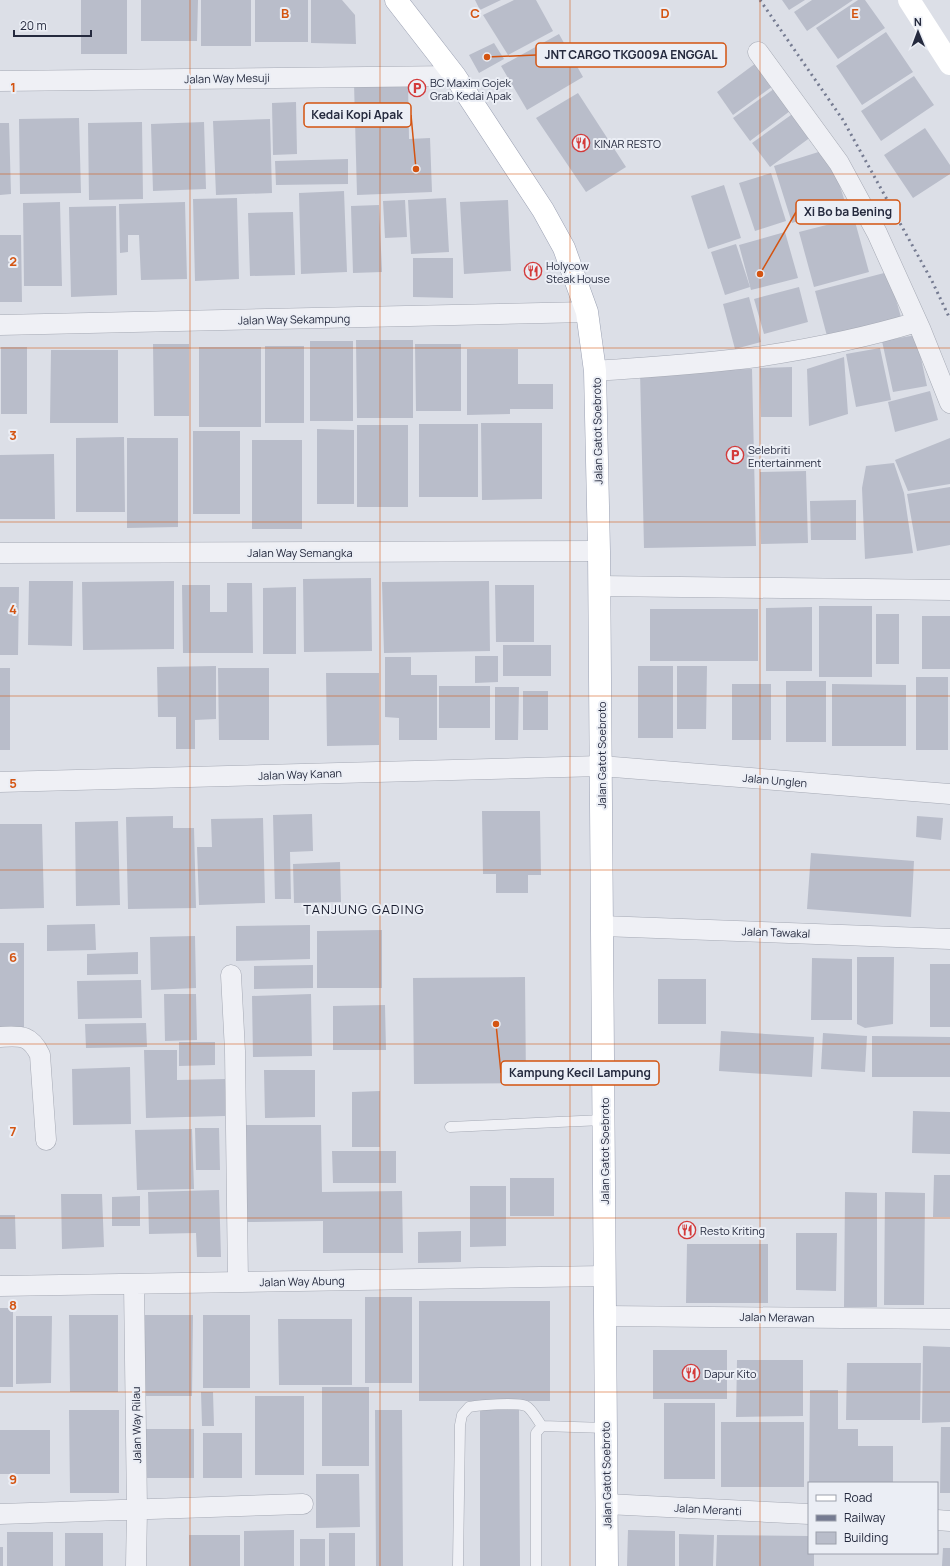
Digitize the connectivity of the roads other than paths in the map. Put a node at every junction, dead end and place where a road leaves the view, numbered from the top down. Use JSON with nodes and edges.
{"nodes":[{"id":1,"x":396,"y":0,"type":"edge"},
{"id":2,"x":909,"y":0,"type":"edge"},
{"id":3,"x":758,"y":52,"type":"dead end"},
{"id":4,"x":950,"y":64,"type":"edge"},
{"id":5,"x":455,"y":76,"type":"junction"},
{"id":6,"x":0,"y":81,"type":"edge"},
{"id":7,"x":587,"y":312,"type":"junction"},
{"id":8,"x":917,"y":322,"type":"junction"},
{"id":9,"x":0,"y":325,"type":"edge"},
{"id":10,"x":595,"y":371,"type":"junction"},
{"id":11,"x":950,"y":403,"type":"edge"},
{"id":12,"x":599,"y":551,"type":"junction"},
{"id":13,"x":0,"y":553,"type":"edge"},
{"id":14,"x":599,"y":586,"type":"junction"},
{"id":15,"x":950,"y":590,"type":"edge"},
{"id":16,"x":601,"y":766,"type":"junction"},
{"id":17,"x":0,"y":782,"type":"edge"},
{"id":18,"x":950,"y":794,"type":"edge"},
{"id":19,"x":602,"y":926,"type":"junction"},
{"id":20,"x":950,"y":939,"type":"edge"},
{"id":21,"x":231,"y":975,"type":"dead end"},
{"id":22,"x":0,"y":1037,"type":"edge"},
{"id":23,"x":603,"y":1120,"type":"junction"},
{"id":24,"x":450,"y":1127,"type":"dead end"},
{"id":25,"x":46,"y":1140,"type":"dead end"},
{"id":26,"x":605,"y":1276,"type":"junction"},
{"id":27,"x":238,"y":1282,"type":"junction"},
{"id":28,"x":134,"y":1284,"type":"junction"},
{"id":29,"x":0,"y":1286,"type":"edge"},
{"id":30,"x":605,"y":1316,"type":"junction"},
{"id":31,"x":950,"y":1319,"type":"edge"},
{"id":32,"x":542,"y":1426,"type":"junction"},
{"id":33,"x":606,"y":1428,"type":"junction"},
{"id":34,"x":303,"y":1504,"type":"dead end"},
{"id":35,"x":606,"y":1504,"type":"junction"},
{"id":36,"x":137,"y":1510,"type":"junction"},
{"id":37,"x":0,"y":1514,"type":"edge"},
{"id":38,"x":808,"y":1514,"type":"edge"},
{"id":39,"x":938,"y":1520,"type":"edge"},
{"id":40,"x":950,"y":1521,"type":"edge"},
{"id":41,"x":458,"y":1565,"type":"edge"},
{"id":42,"x":136,"y":1566,"type":"edge"},
{"id":43,"x":536,"y":1566,"type":"edge"},
{"id":44,"x":607,"y":1566,"type":"edge"}],
"edges":[{"from":1,"to":5,"type":"main road","name":"Jalan Gatot Soebroto"},
{"from":2,"to":4,"type":"main road"},
{"from":3,"to":8,"type":"street"},
{"from":5,"to":6,"type":"street","name":"Jalan Way Mesuji"},
{"from":5,"to":7,"type":"main road","name":"Jalan Gatot Soebroto"},
{"from":7,"to":9,"type":"street","name":"Jalan Way Sekampung"},
{"from":7,"to":10,"type":"main road","name":"Jalan Gatot Soebroto"},
{"from":8,"to":10,"type":"street"},
{"from":8,"to":11,"type":"street"},
{"from":10,"to":12,"type":"main road","name":"Jalan Gatot Soebroto"},
{"from":12,"to":13,"type":"street","name":"Jalan Way Semangka"},
{"from":12,"to":14,"type":"main road","name":"Jalan Gatot Soebroto"},
{"from":14,"to":15,"type":"street"},
{"from":14,"to":16,"type":"main road","name":"Jalan Gatot Soebroto"},
{"from":16,"to":17,"type":"street","name":"Jalan Way Kanan"},
{"from":16,"to":18,"type":"street","name":"Jalan Unglen"},
{"from":16,"to":19,"type":"main road","name":"Jalan Gatot Soebroto"},
{"from":19,"to":20,"type":"street","name":"Jalan Tawakal"},
{"from":19,"to":23,"type":"main road","name":"Jalan Gatot Soebroto"},
{"from":21,"to":27,"type":"street"},
{"from":22,"to":25,"type":"street"},
{"from":23,"to":24,"type":"lane"},
{"from":23,"to":26,"type":"main road","name":"Jalan Gatot Soebroto"},
{"from":26,"to":27,"type":"street","name":"Jalan Way Abung"},
{"from":26,"to":30,"type":"main road","name":"Jalan Gatot Soebroto"},
{"from":27,"to":28,"type":"street","name":"Jalan Way Abung"},
{"from":28,"to":29,"type":"street","name":"Jalan Way Abung"},
{"from":28,"to":36,"type":"street","name":"Jalan Way Rilau"},
{"from":30,"to":31,"type":"street","name":"Jalan Merawan"},
{"from":30,"to":33,"type":"main road","name":"Jalan Gatot Soebroto"},
{"from":32,"to":33,"type":"lane"},
{"from":32,"to":41,"type":"lane"},
{"from":32,"to":43,"type":"lane"},
{"from":33,"to":35,"type":"main road","name":"Jalan Gatot Soebroto"},
{"from":34,"to":36,"type":"street"},
{"from":35,"to":38,"type":"street","name":"Jalan Meranti"},
{"from":35,"to":44,"type":"main road","name":"Jalan Gatot Soebroto"},
{"from":36,"to":37,"type":"street"},
{"from":36,"to":42,"type":"street","name":"Jalan Way Rilau"},
{"from":39,"to":40,"type":"street"}]}
